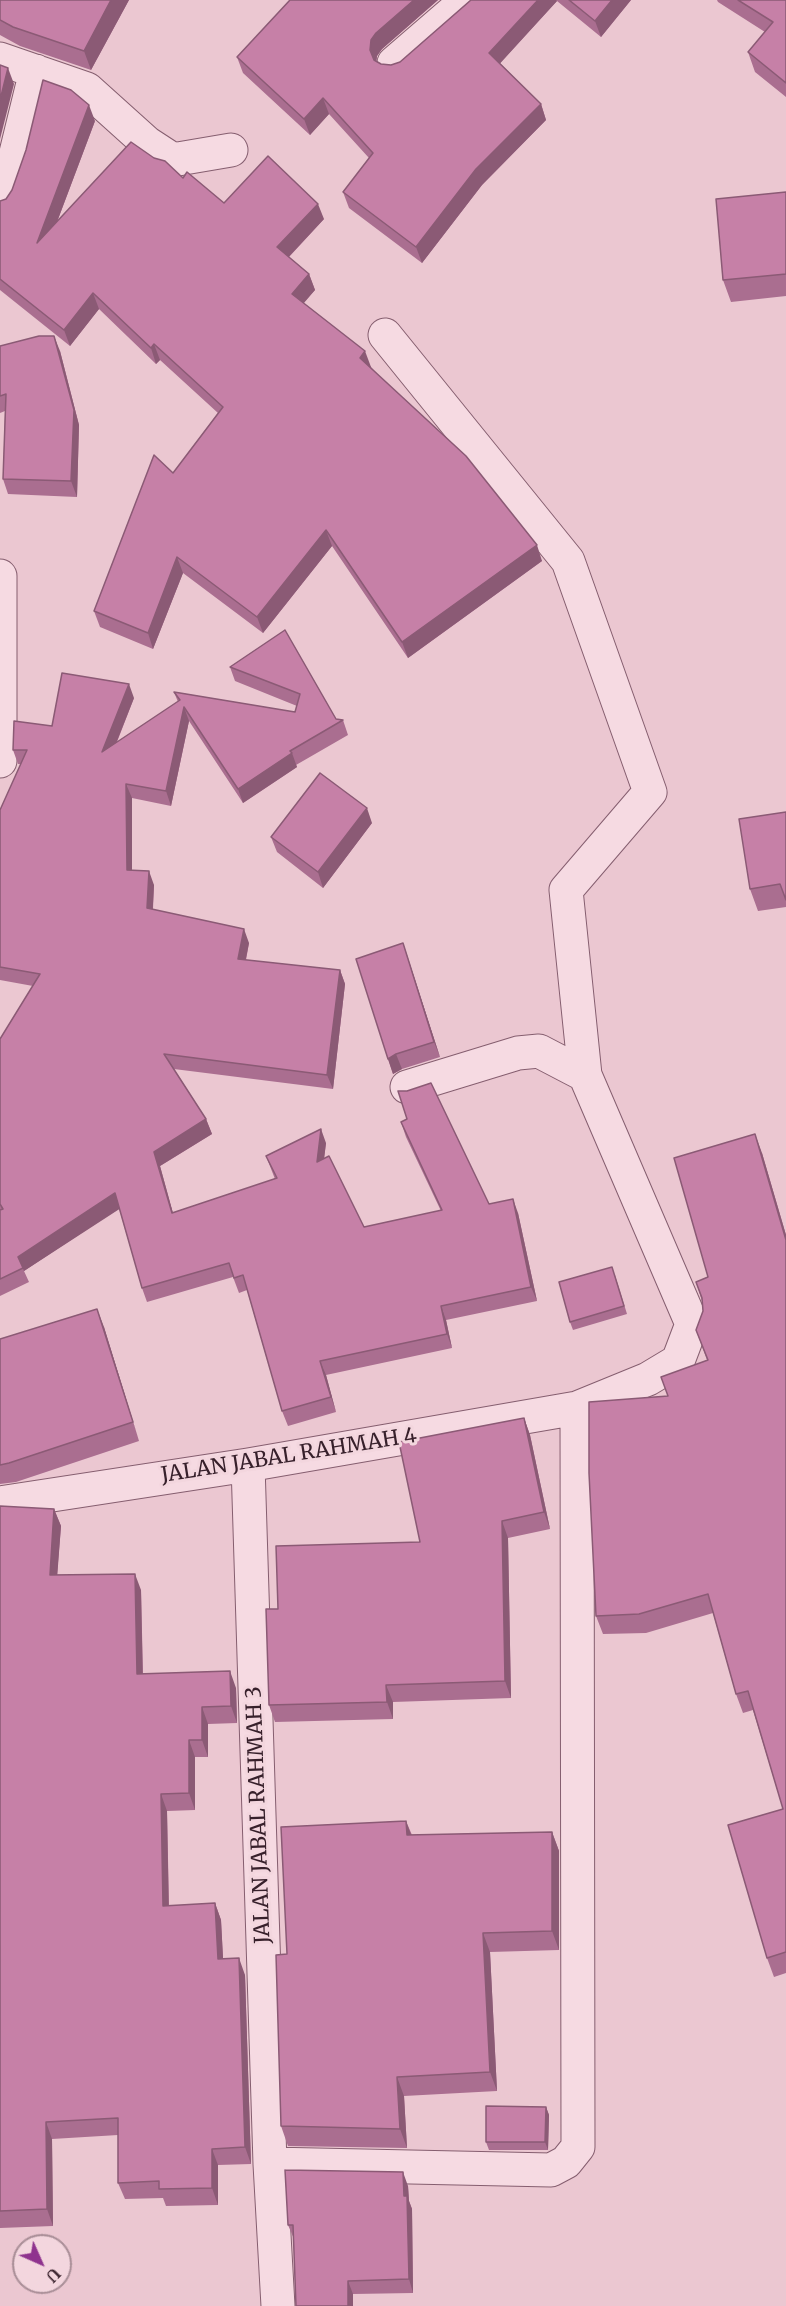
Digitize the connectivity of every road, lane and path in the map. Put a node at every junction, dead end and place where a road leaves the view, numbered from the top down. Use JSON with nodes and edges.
{"nodes":[{"id":1,"x":467,"y":0,"type":"edge"},
{"id":2,"x":0,"y":59,"type":"edge"},
{"id":3,"x":394,"y":63,"type":"edge"},
{"id":4,"x":36,"y":71,"type":"junction"},
{"id":5,"x":231,"y":150,"type":"dead end"},
{"id":6,"x":0,"y":200,"type":"edge"},
{"id":7,"x":385,"y":334,"type":"dead end"},
{"id":8,"x":0,"y":576,"type":"edge"},
{"id":9,"x":0,"y":761,"type":"edge"},
{"id":10,"x":585,"y":1075,"type":"junction"},
{"id":11,"x":407,"y":1087,"type":"dead end"},
{"id":12,"x":577,"y":1408,"type":"junction"},
{"id":13,"x":248,"y":1465,"type":"junction"},
{"id":14,"x":0,"y":1503,"type":"edge"},
{"id":15,"x":270,"y":2164,"type":"junction"},
{"id":16,"x":278,"y":2306,"type":"edge"}],
"edges":[{"from":1,"to":3,"type":"street"},
{"from":2,"to":4,"type":"street"},
{"from":4,"to":5,"type":"street"},
{"from":4,"to":6,"type":"street"},
{"from":7,"to":10,"type":"street","name":"JALAN JABAL RAHMAH 4"},
{"from":8,"to":9,"type":"street"},
{"from":10,"to":11,"type":"street"},
{"from":10,"to":12,"type":"street","name":"JALAN JABAL RAHMAH 4"},
{"from":12,"to":13,"type":"street","name":"JALAN JABAL RAHMAH 4"},
{"from":12,"to":15,"type":"street"},
{"from":13,"to":14,"type":"street","name":"JALAN JABAL RAHMAH 4"},
{"from":13,"to":15,"type":"street","name":"JALAN JABAL RAHMAH 3"},
{"from":15,"to":16,"type":"street","name":"JALAN JABAL RAHMAH 3"}]}
